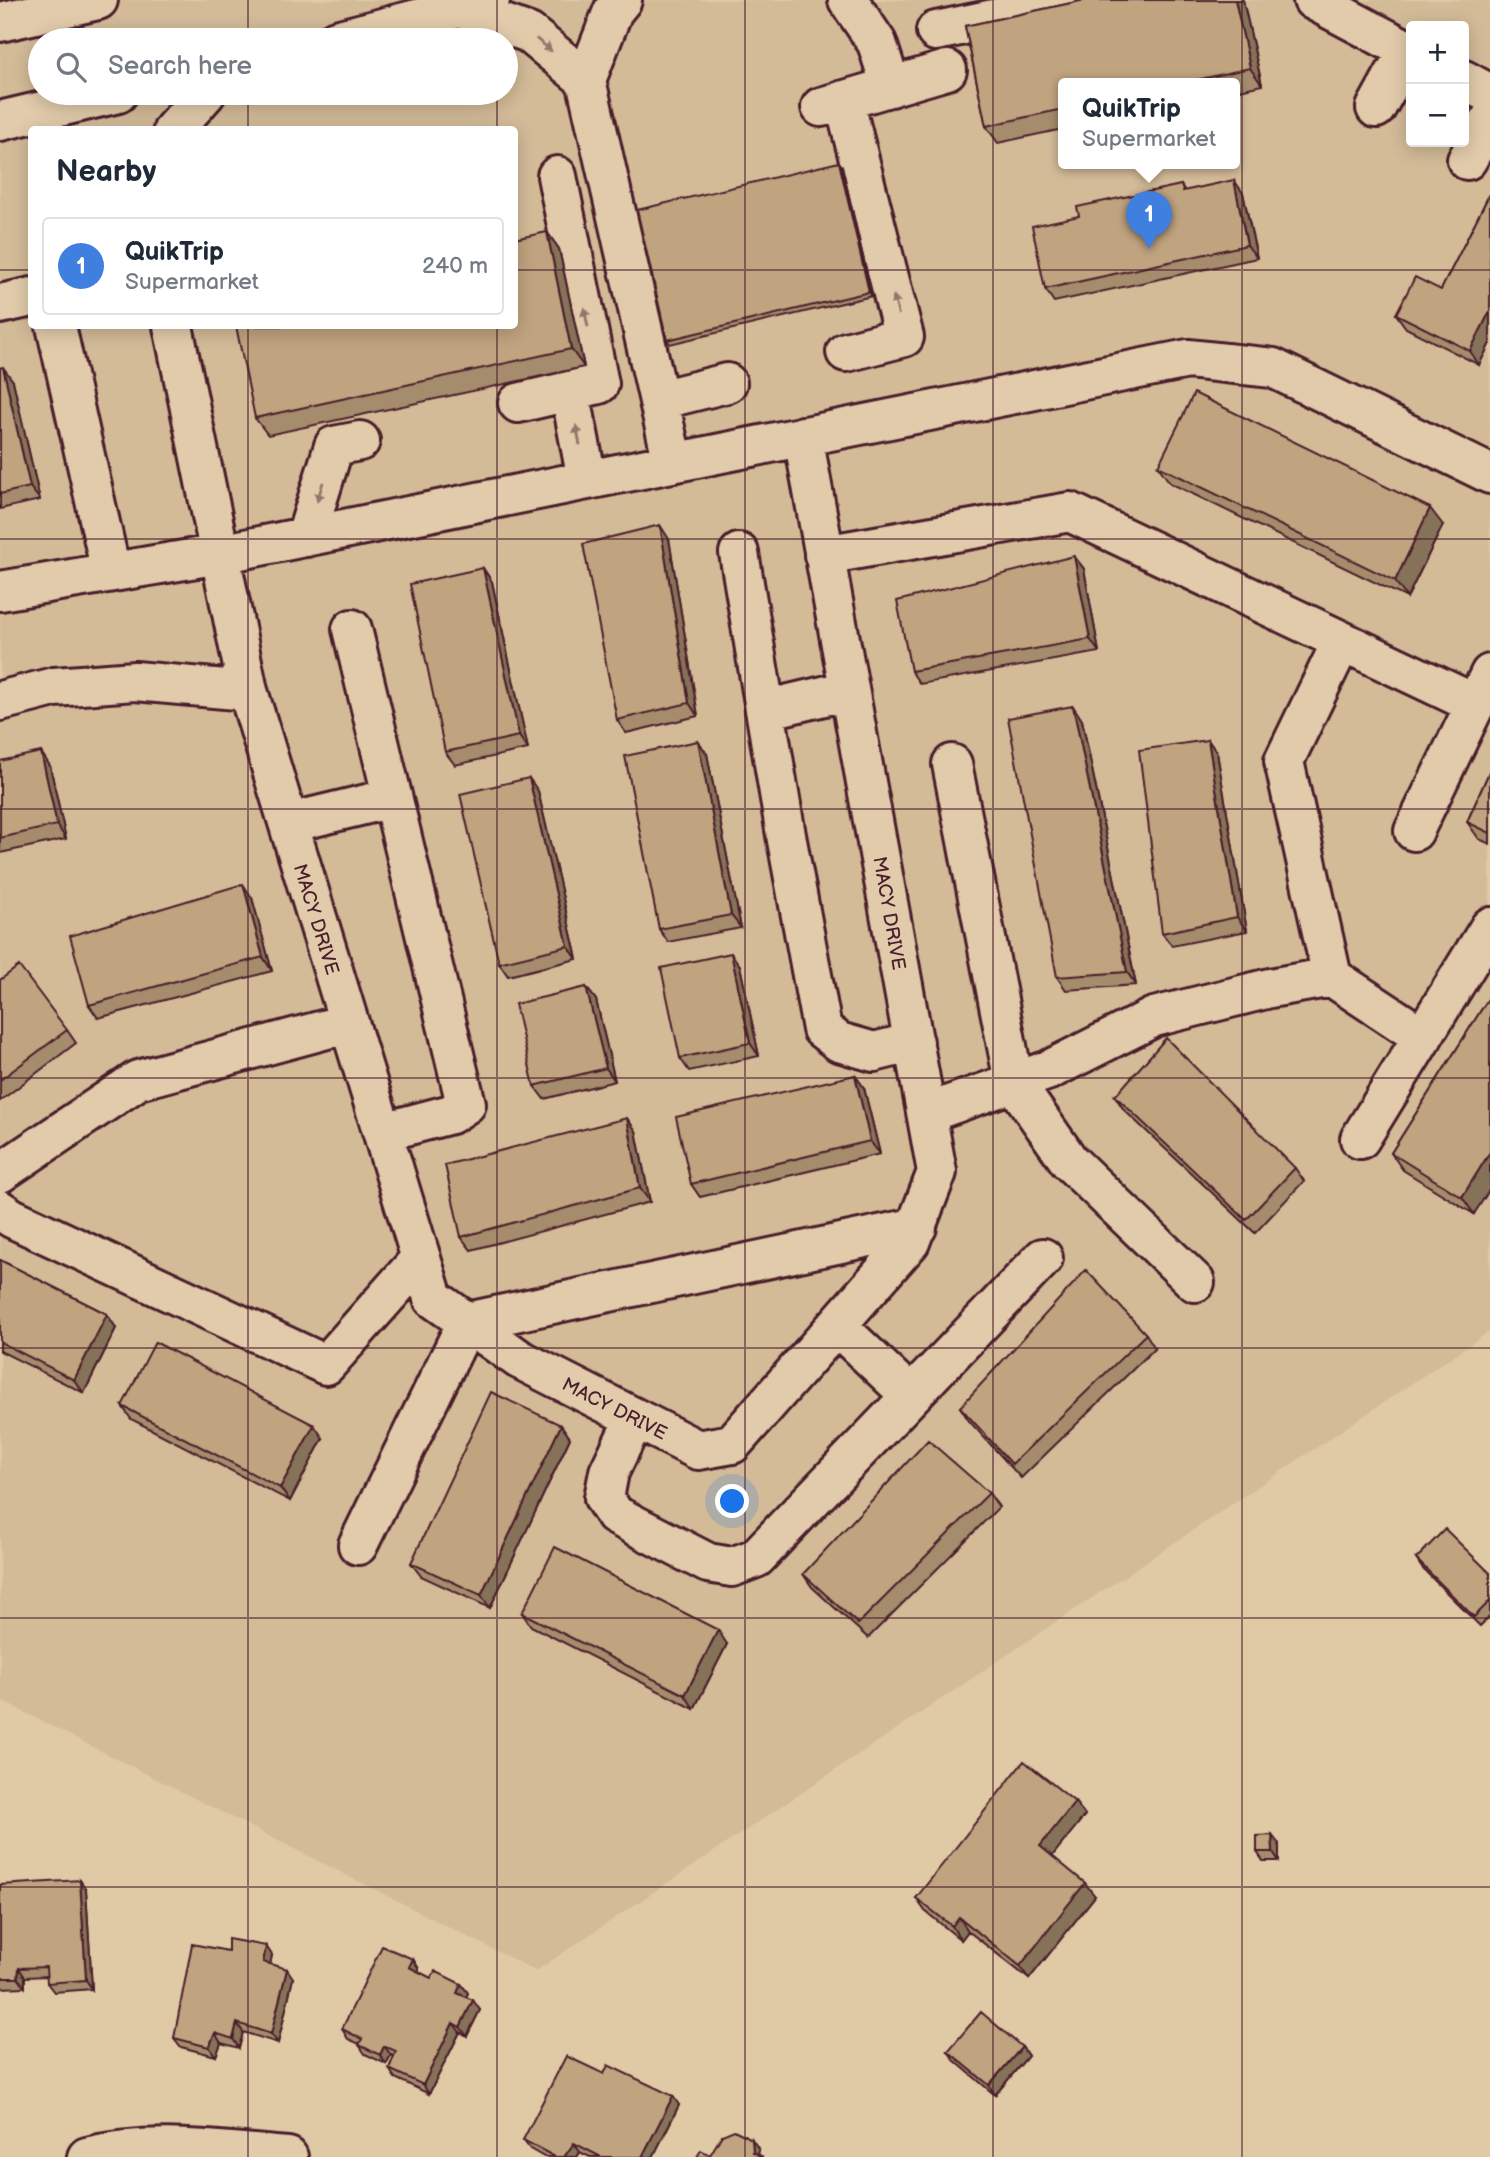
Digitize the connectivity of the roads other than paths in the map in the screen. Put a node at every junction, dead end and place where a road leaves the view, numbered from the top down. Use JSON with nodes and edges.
{"nodes":[{"id":1,"x":98,"y":0,"type":"edge"},
{"id":2,"x":622,"y":0,"type":"edge"},
{"id":3,"x":848,"y":0,"type":"edge"},
{"id":4,"x":881,"y":0,"type":"edge"},
{"id":5,"x":1085,"y":0,"type":"edge"},
{"id":6,"x":1313,"y":0,"type":"edge"},
{"id":7,"x":475,"y":4,"type":"edge"},
{"id":8,"x":34,"y":7,"type":"edge"},
{"id":9,"x":0,"y":22,"type":"edge"},
{"id":10,"x":382,"y":28,"type":"edge"},
{"id":11,"x":936,"y":31,"type":"dead end"},
{"id":12,"x":877,"y":43,"type":"junction"},
{"id":13,"x":1406,"y":49,"type":"edge"},
{"id":14,"x":1406,"y":58,"type":"edge"},
{"id":15,"x":947,"y":70,"type":"dead end"},
{"id":16,"x":586,"y":79,"type":"junction"},
{"id":17,"x":1469,"y":83,"type":"edge"},
{"id":18,"x":891,"y":87,"type":"junction"},
{"id":19,"x":1490,"y":94,"type":"edge"},
{"id":20,"x":77,"y":105,"type":"edge"},
{"id":21,"x":195,"y":105,"type":"edge"},
{"id":22,"x":1377,"y":108,"type":"dead end"},
{"id":23,"x":1490,"y":120,"type":"edge"},
{"id":24,"x":15,"y":123,"type":"edge"},
{"id":25,"x":177,"y":126,"type":"edge"},
{"id":26,"x":1467,"y":160,"type":"dead end"},
{"id":27,"x":604,"y":162,"type":"junction"},
{"id":28,"x":28,"y":298,"type":"edge"},
{"id":29,"x":0,"y":304,"type":"edge"},
{"id":30,"x":57,"y":329,"type":"edge"},
{"id":31,"x":174,"y":329,"type":"edge"},
{"id":32,"x":846,"y":352,"type":"dead end"},
{"id":33,"x":727,"y":383,"type":"dead end"},
{"id":34,"x":570,"y":391,"type":"junction"},
{"id":35,"x":659,"y":400,"type":"junction"},
{"id":36,"x":518,"y":403,"type":"dead end"},
{"id":37,"x":803,"y":436,"type":"junction"},
{"id":38,"x":360,"y":441,"type":"dead end"},
{"id":39,"x":673,"y":463,"type":"junction"},
{"id":40,"x":1490,"y":474,"type":"edge"},
{"id":41,"x":587,"y":480,"type":"junction"},
{"id":42,"x":306,"y":537,"type":"junction"},
{"id":43,"x":739,"y":553,"type":"dead end"},
{"id":44,"x":220,"y":554,"type":"junction"},
{"id":45,"x":824,"y":555,"type":"junction"},
{"id":46,"x":111,"y":572,"type":"junction"},
{"id":47,"x":0,"y":591,"type":"edge"},
{"id":48,"x":352,"y":629,"type":"dead end"},
{"id":49,"x":1342,"y":641,"type":"junction"},
{"id":50,"x":1483,"y":689,"type":"edge"},
{"id":51,"x":849,"y":690,"type":"junction"},
{"id":52,"x":248,"y":691,"type":"junction"},
{"id":53,"x":0,"y":701,"type":"edge"},
{"id":54,"x":765,"y":710,"type":"junction"},
{"id":55,"x":952,"y":764,"type":"dead end"},
{"id":56,"x":393,"y":798,"type":"junction"},
{"id":57,"x":289,"y":823,"type":"junction"},
{"id":58,"x":1413,"y":831,"type":"dead end"},
{"id":59,"x":1490,"y":928,"type":"edge"},
{"id":60,"x":1332,"y":977,"type":"junction"},
{"id":61,"x":349,"y":1023,"type":"junction"},
{"id":62,"x":1423,"y":1037,"type":"junction"},
{"id":63,"x":914,"y":1042,"type":"junction"},
{"id":64,"x":1014,"y":1082,"type":"junction"},
{"id":65,"x":927,"y":1113,"type":"junction"},
{"id":66,"x":383,"y":1132,"type":"junction"},
{"id":67,"x":1360,"y":1139,"type":"dead end"},
{"id":68,"x":0,"y":1172,"type":"edge"},
{"id":69,"x":0,"y":1210,"type":"edge"},
{"id":70,"x":917,"y":1227,"type":"junction"},
{"id":71,"x":421,"y":1258,"type":"junction"},
{"id":72,"x":1043,"y":1258,"type":"dead end"},
{"id":73,"x":1195,"y":1282,"type":"dead end"},
{"id":74,"x":467,"y":1322,"type":"junction"},
{"id":75,"x":837,"y":1326,"type":"junction"},
{"id":76,"x":911,"y":1396,"type":"junction"},
{"id":77,"x":635,"y":1418,"type":"junction"},
{"id":78,"x":358,"y":1545,"type":"dead end"},
{"id":79,"x":87,"y":2157,"type":"edge"},
{"id":80,"x":288,"y":2157,"type":"edge"}],
"edges":[{"from":1,"to":8,"type":"street"},
{"from":2,"to":16,"type":"street"},
{"from":3,"to":12,"type":"street"},
{"from":4,"to":12,"type":"street"},
{"from":5,"to":11,"type":"street"},
{"from":6,"to":13,"type":"street"},
{"from":7,"to":10,"type":"street"},
{"from":7,"to":16,"type":"street","one_way":true},
{"from":8,"to":9,"type":"street"},
{"from":12,"to":18,"type":"street"},
{"from":14,"to":22,"type":"street"},
{"from":15,"to":18,"type":"street"},
{"from":16,"to":27,"type":"street"},
{"from":17,"to":19,"type":"street"},
{"from":32,"to":18,"type":"street","one_way":true},
{"from":20,"to":24,"type":"street"},
{"from":21,"to":25,"type":"street"},
{"from":23,"to":26,"type":"street"},
{"from":34,"to":27,"type":"street","one_way":true},
{"from":27,"to":35,"type":"street"},
{"from":28,"to":29,"type":"street"},
{"from":30,"to":46,"type":"street"},
{"from":31,"to":44,"type":"street","name":"MACY DRIVE"},
{"from":33,"to":35,"type":"street"},
{"from":34,"to":36,"type":"street"},
{"from":41,"to":34,"type":"street","one_way":true},
{"from":35,"to":39,"type":"street"},
{"from":37,"to":39,"type":"street"},
{"from":37,"to":40,"type":"street"},
{"from":37,"to":45,"type":"street","name":"MACY DRIVE"},
{"from":38,"to":42,"type":"street","one_way":true},
{"from":39,"to":41,"type":"street"},
{"from":41,"to":42,"type":"street"},
{"from":42,"to":44,"type":"street"},
{"from":43,"to":54,"type":"street"},
{"from":44,"to":46,"type":"street"},
{"from":44,"to":52,"type":"street","name":"MACY DRIVE"},
{"from":45,"to":49,"type":"street"},
{"from":45,"to":51,"type":"street","name":"MACY DRIVE"},
{"from":46,"to":47,"type":"street"},
{"from":48,"to":56,"type":"street"},
{"from":49,"to":50,"type":"street"},
{"from":49,"to":60,"type":"street"},
{"from":50,"to":58,"type":"street"},
{"from":51,"to":54,"type":"street"},
{"from":51,"to":63,"type":"street","name":"MACY DRIVE"},
{"from":52,"to":53,"type":"street"},
{"from":52,"to":57,"type":"street","name":"MACY DRIVE"},
{"from":54,"to":63,"type":"street"},
{"from":55,"to":64,"type":"street"},
{"from":56,"to":57,"type":"street"},
{"from":56,"to":66,"type":"street"},
{"from":57,"to":61,"type":"street","name":"MACY DRIVE"},
{"from":59,"to":62,"type":"street"},
{"from":60,"to":62,"type":"street"},
{"from":60,"to":64,"type":"street"},
{"from":61,"to":66,"type":"street","name":"MACY DRIVE"},
{"from":61,"to":68,"type":"street"},
{"from":62,"to":67,"type":"street"},
{"from":63,"to":65,"type":"street","name":"MACY DRIVE"},
{"from":64,"to":65,"type":"street"},
{"from":64,"to":73,"type":"street"},
{"from":65,"to":70,"type":"street","name":"MACY DRIVE"},
{"from":66,"to":71,"type":"street","name":"MACY DRIVE"},
{"from":69,"to":71,"type":"street"},
{"from":70,"to":74,"type":"street"},
{"from":70,"to":75,"type":"street","name":"MACY DRIVE"},
{"from":71,"to":74,"type":"street","name":"MACY DRIVE"},
{"from":72,"to":76,"type":"street"},
{"from":74,"to":77,"type":"street","name":"MACY DRIVE"},
{"from":74,"to":78,"type":"street"},
{"from":75,"to":76,"type":"street"},
{"from":75,"to":77,"type":"street","name":"MACY DRIVE"},
{"from":76,"to":77,"type":"street"},
{"from":79,"to":80,"type":"street"}]}
